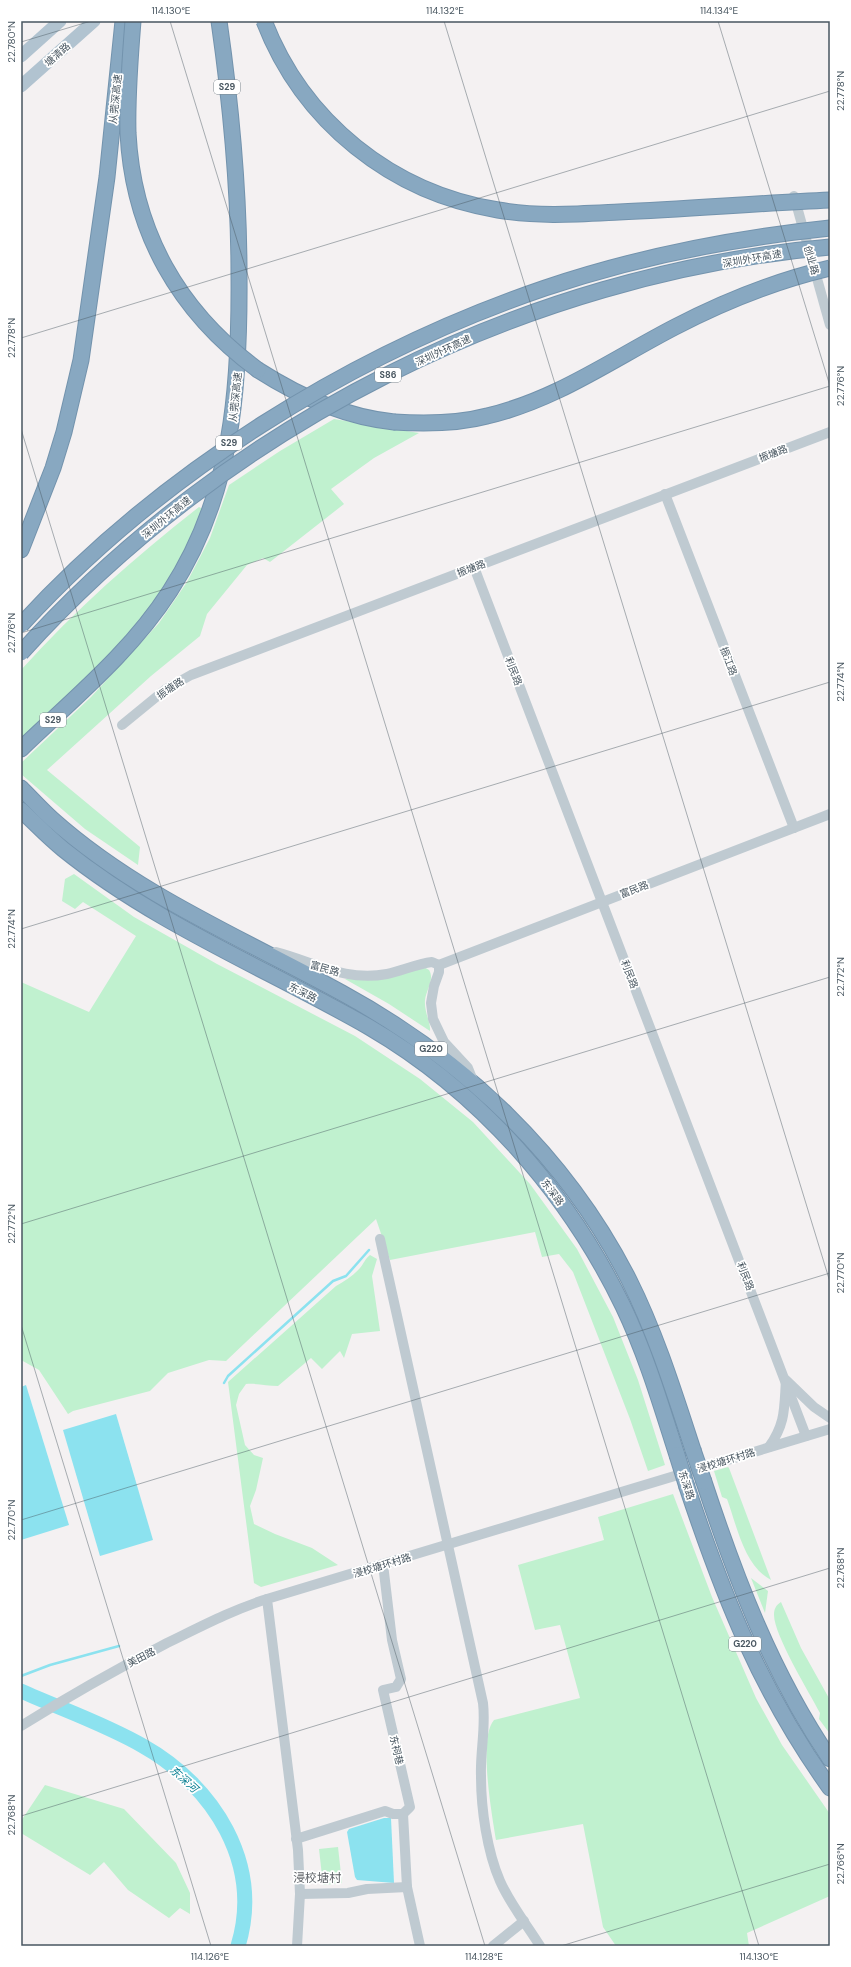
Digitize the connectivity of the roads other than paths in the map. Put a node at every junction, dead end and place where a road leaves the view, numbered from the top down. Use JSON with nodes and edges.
{"nodes":[{"id":1,"x":60,"y":21,"type":"edge"},
{"id":2,"x":94,"y":21,"type":"edge"},
{"id":3,"x":123,"y":21,"type":"edge"},
{"id":4,"x":133,"y":21,"type":"edge"},
{"id":5,"x":219,"y":21,"type":"edge"},
{"id":6,"x":264,"y":21,"type":"edge"},
{"id":7,"x":21,"y":56,"type":"edge"},
{"id":8,"x":21,"y":86,"type":"edge"},
{"id":9,"x":794,"y":196,"type":"dead end"},
{"id":10,"x":830,"y":200,"type":"edge"},
{"id":11,"x":830,"y":228,"type":"edge"},
{"id":12,"x":830,"y":247,"type":"edge"},
{"id":13,"x":830,"y":268,"type":"edge"},
{"id":14,"x":830,"y":325,"type":"edge"},
{"id":15,"x":830,"y":432,"type":"edge"},
{"id":16,"x":665,"y":494,"type":"junction"},
{"id":17,"x":21,"y":550,"type":"edge"},
{"id":18,"x":474,"y":567,"type":"junction"},
{"id":19,"x":21,"y":624,"type":"edge"},
{"id":20,"x":21,"y":653,"type":"edge"},
{"id":21,"x":122,"y":725,"type":"dead end"},
{"id":22,"x":21,"y":750,"type":"edge"},
{"id":23,"x":21,"y":788,"type":"edge"},
{"id":24,"x":21,"y":810,"type":"edge"},
{"id":25,"x":830,"y":814,"type":"edge"},
{"id":26,"x":794,"y":828,"type":"junction"},
{"id":27,"x":602,"y":902,"type":"junction"},
{"id":28,"x":258,"y":949,"type":"junction"},
{"id":29,"x":439,"y":965,"type":"junction"},
{"id":30,"x":474,"y":1083,"type":"junction"},
{"id":31,"x":380,"y":1239,"type":"dead end"},
{"id":32,"x":786,"y":1380,"type":"junction"},
{"id":33,"x":830,"y":1418,"type":"edge"},
{"id":34,"x":830,"y":1428,"type":"edge"},
{"id":35,"x":806,"y":1436,"type":"junction"},
{"id":36,"x":769,"y":1447,"type":"junction"},
{"id":37,"x":448,"y":1544,"type":"junction"},
{"id":38,"x":383,"y":1564,"type":"junction"},
{"id":39,"x":267,"y":1599,"type":"junction"},
{"id":40,"x":21,"y":1726,"type":"edge"},
{"id":41,"x":830,"y":1759,"type":"edge"},
{"id":42,"x":830,"y":1788,"type":"edge"},
{"id":43,"x":403,"y":1814,"type":"junction"},
{"id":44,"x":296,"y":1839,"type":"junction"},
{"id":45,"x":407,"y":1887,"type":"junction"},
{"id":46,"x":300,"y":1894,"type":"junction"},
{"id":47,"x":524,"y":1921,"type":"junction"},
{"id":48,"x":297,"y":1946,"type":"edge"},
{"id":49,"x":420,"y":1946,"type":"edge"},
{"id":50,"x":493,"y":1946,"type":"edge"},
{"id":51,"x":540,"y":1946,"type":"edge"}],
"edges":[{"from":1,"to":7,"type":"main road"},
{"from":2,"to":8,"type":"main road","name":"塘清路"},
{"from":3,"to":17,"type":"highway","name":"从莞深高速"},
{"from":4,"to":13,"type":"highway","bridge":true},
{"from":5,"to":22,"type":"highway","name":"从莞深高速","number":"S29"},
{"from":6,"to":10,"type":"highway","bridge":true},
{"from":9,"to":14,"type":"street","name":"创业路"},
{"from":11,"to":19,"type":"highway","name":"深圳外环高速","number":"S86","bridge":true},
{"from":12,"to":20,"type":"highway","name":"深圳外环高速","number":"S86","bridge":true},
{"from":15,"to":16,"type":"street","name":"振塘路"},
{"from":16,"to":18,"type":"street","name":"振塘路"},
{"from":16,"to":26,"type":"street","name":"振江路"},
{"from":18,"to":21,"type":"street","name":"振塘路"},
{"from":18,"to":27,"type":"street","name":"利民路"},
{"from":23,"to":28,"type":"highway","name":"东深路","number":"G220"},
{"from":24,"to":42,"type":"highway","name":"东深路","number":"G220","bridge":true},
{"from":25,"to":26,"type":"street","name":"富民路"},
{"from":26,"to":27,"type":"street","name":"富民路"},
{"from":27,"to":29,"type":"street","name":"富民路"},
{"from":27,"to":32,"type":"street","name":"利民路"},
{"from":28,"to":29,"type":"street","name":"富民路"},
{"from":28,"to":30,"type":"highway","name":"东深路","number":"G220"},
{"from":29,"to":30,"type":"street"},
{"from":30,"to":41,"type":"highway","name":"东深路","number":"G220","bridge":true},
{"from":31,"to":37,"type":"street"},
{"from":32,"to":33,"type":"street","name":"利民路"},
{"from":32,"to":35,"type":"street","name":"利民路"},
{"from":32,"to":36,"type":"street","name":"利民路"},
{"from":34,"to":35,"type":"street","name":"浸校塘环村路"},
{"from":35,"to":36,"type":"street","name":"浸校塘环村路"},
{"from":36,"to":37,"type":"street","name":"浸校塘环村路"},
{"from":37,"to":38,"type":"street","name":"浸校塘环村路"},
{"from":37,"to":47,"type":"street"},
{"from":38,"to":39,"type":"street","name":"浸校塘环村路"},
{"from":38,"to":43,"type":"street","name":"东祠巷"},
{"from":39,"to":40,"type":"street","name":"美田路"},
{"from":39,"to":44,"type":"street"},
{"from":43,"to":44,"type":"street"},
{"from":43,"to":45,"type":"street","name":"东祠巷"},
{"from":44,"to":46,"type":"street"},
{"from":45,"to":46,"type":"street"},
{"from":45,"to":49,"type":"street","name":"东祠巷"},
{"from":46,"to":48,"type":"street"},
{"from":47,"to":50,"type":"street"},
{"from":47,"to":51,"type":"street"}]}
